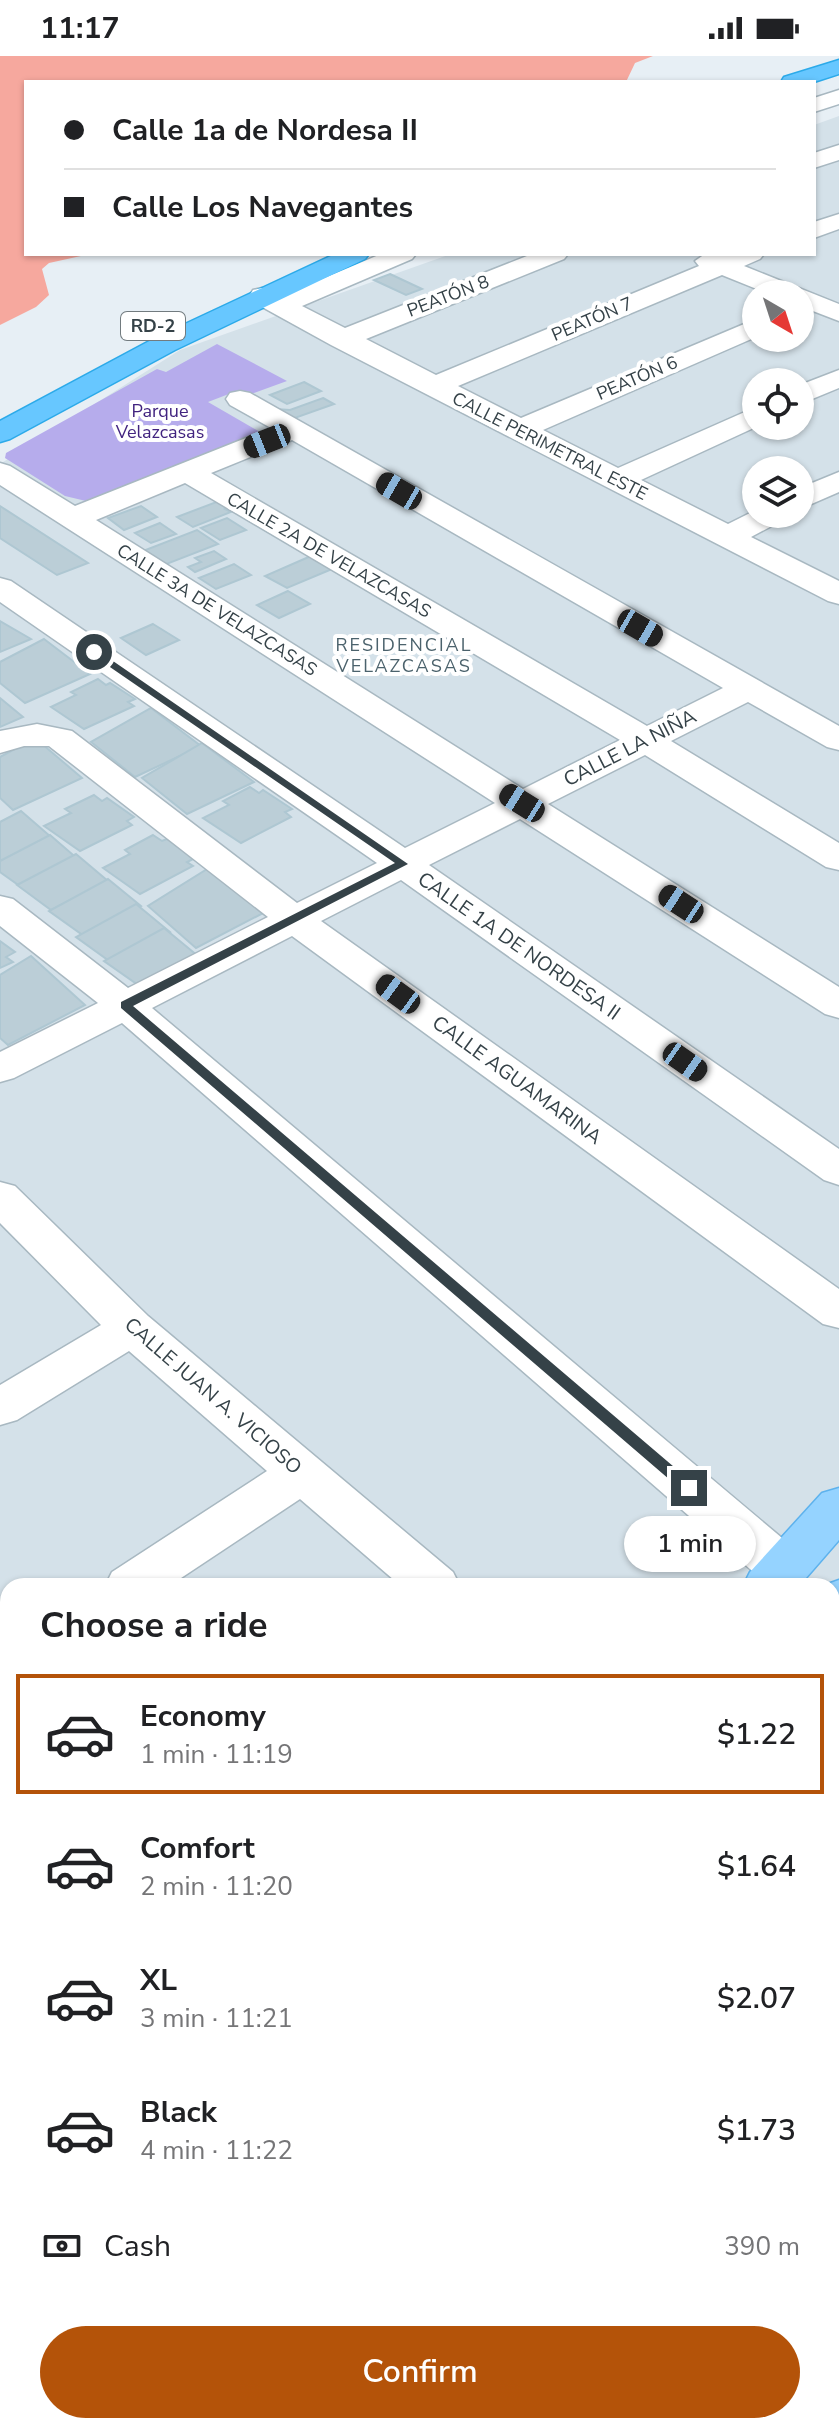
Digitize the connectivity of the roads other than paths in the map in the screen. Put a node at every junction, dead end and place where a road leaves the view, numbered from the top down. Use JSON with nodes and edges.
{"nodes":[{"id":1,"x":839,"y":67,"type":"edge"},
{"id":2,"x":798,"y":80,"type":"edge"},
{"id":3,"x":839,"y":83,"type":"edge"},
{"id":4,"x":816,"y":90,"type":"edge"},
{"id":5,"x":839,"y":97,"type":"edge"},
{"id":6,"x":816,"y":104,"type":"edge"},
{"id":7,"x":839,"y":152,"type":"edge"},
{"id":8,"x":816,"y":160,"type":"edge"},
{"id":9,"x":839,"y":221,"type":"edge"},
{"id":10,"x":816,"y":229,"type":"edge"},
{"id":11,"x":305,"y":256,"type":"edge"},
{"id":12,"x":352,"y":256,"type":"edge"},
{"id":13,"x":397,"y":256,"type":"edge"},
{"id":14,"x":550,"y":256,"type":"edge"},
{"id":15,"x":696,"y":256,"type":"edge"},
{"id":16,"x":746,"y":256,"type":"edge"},
{"id":17,"x":720,"y":266,"type":"junction"},
{"id":18,"x":753,"y":280,"type":"edge"},
{"id":19,"x":272,"y":301,"type":"junction"},
{"id":20,"x":814,"y":304,"type":"edge"},
{"id":21,"x":839,"y":313,"type":"edge"},
{"id":22,"x":742,"y":333,"type":"edge"},
{"id":23,"x":341,"y":339,"type":"junction"},
{"id":24,"x":839,"y":378,"type":"edge"},
{"id":25,"x":434,"y":386,"type":"junction"},
{"id":26,"x":814,"y":390,"type":"edge"},
{"id":27,"x":21,"y":393,"type":"edge"},
{"id":28,"x":240,"y":399,"type":"dead end"},
{"id":29,"x":742,"y":422,"type":"edge"},
{"id":30,"x":292,"y":430,"type":"junction"},
{"id":31,"x":518,"y":430,"type":"junction"},
{"id":32,"x":0,"y":433,"type":"edge"},
{"id":33,"x":0,"y":472,"type":"edge"},
{"id":34,"x":189,"y":473,"type":"junction"},
{"id":35,"x":616,"y":480,"type":"junction"},
{"id":36,"x":839,"y":481,"type":"edge"},
{"id":37,"x":814,"y":493,"type":"edge"},
{"id":38,"x":73,"y":518,"type":"junction"},
{"id":39,"x":745,"y":528,"type":"edge"},
{"id":40,"x":727,"y":537,"type":"junction"},
{"id":41,"x":839,"y":594,"type":"edge"},
{"id":42,"x":6,"y":598,"type":"edge"},
{"id":43,"x":747,"y":689,"type":"junction"},
{"id":44,"x":645,"y":740,"type":"junction"},
{"id":45,"x":839,"y":740,"type":"edge"},
{"id":46,"x":0,"y":743,"type":"edge"},
{"id":47,"x":522,"y":803,"type":"junction"},
{"id":48,"x":839,"y":859,"type":"edge"},
{"id":49,"x":403,"y":864,"type":"junction"},
{"id":50,"x":0,"y":907,"type":"edge"},
{"id":51,"x":294,"y":919,"type":"junction"},
{"id":52,"x":125,"y":1005,"type":"junction"},
{"id":53,"x":839,"y":1005,"type":"edge"},
{"id":54,"x":0,"y":1069,"type":"edge"},
{"id":55,"x":839,"y":1170,"type":"edge"},
{"id":56,"x":0,"y":1197,"type":"edge"},
{"id":57,"x":839,"y":1312,"type":"edge"},
{"id":58,"x":132,"y":1328,"type":"junction"},
{"id":59,"x":0,"y":1407,"type":"edge"},
{"id":60,"x":301,"y":1473,"type":"junction"},
{"id":61,"x":839,"y":1507,"type":"edge"},
{"id":62,"x":775,"y":1577,"type":"edge"},
{"id":63,"x":142,"y":1578,"type":"edge"},
{"id":64,"x":426,"y":1578,"type":"edge"}],
"edges":[{"from":1,"to":2,"type":"highway"},
{"from":3,"to":4,"type":"highway"},
{"from":5,"to":6,"type":"street"},
{"from":7,"to":8,"type":"street"},
{"from":9,"to":10,"type":"street"},
{"from":11,"to":27,"type":"highway","number":"RD-2"},
{"from":12,"to":19,"type":"highway","number":"RD-2"},
{"from":13,"to":19,"type":"street"},
{"from":14,"to":23,"type":"street","name":"PEATÓN 8"},
{"from":15,"to":17,"type":"street"},
{"from":16,"to":17,"type":"street","name":"PEATÓN 7"},
{"from":17,"to":18,"type":"street"},
{"from":17,"to":25,"type":"street","name":"PEATÓN 7"},
{"from":19,"to":23,"type":"street","name":"CALLE PERIMETRAL ESTE"},
{"from":19,"to":32,"type":"highway","number":"RD-2"},
{"from":20,"to":21,"type":"street"},
{"from":22,"to":31,"type":"street","name":"PEATÓN 6"},
{"from":23,"to":25,"type":"street","name":"CALLE PERIMETRAL ESTE"},
{"from":24,"to":26,"type":"street"},
{"from":25,"to":31,"type":"street","name":"CALLE PERIMETRAL ESTE"},
{"from":28,"to":30,"type":"street"},
{"from":29,"to":35,"type":"street"},
{"from":30,"to":34,"type":"street"},
{"from":30,"to":43,"type":"street"},
{"from":31,"to":35,"type":"street","name":"CALLE PERIMETRAL ESTE"},
{"from":33,"to":38,"type":"street","name":"CALLE 3A DE VELAZCASAS"},
{"from":34,"to":38,"type":"street"},
{"from":34,"to":44,"type":"street","name":"CALLE 2A DE VELAZCASAS"},
{"from":35,"to":40,"type":"street","name":"CALLE PERIMETRAL ESTE"},
{"from":36,"to":37,"type":"street"},
{"from":38,"to":47,"type":"street","name":"CALLE 3A DE VELAZCASAS"},
{"from":39,"to":40,"type":"street"},
{"from":40,"to":41,"type":"street","name":"CALLE PERIMETRAL ESTE"},
{"from":42,"to":49,"type":"street","name":"CALLE 1A DE NORDESA II"},
{"from":43,"to":44,"type":"street","name":"CALLE LA NIÑA"},
{"from":43,"to":45,"type":"street"},
{"from":44,"to":47,"type":"street","name":"CALLE LA NIÑA"},
{"from":44,"to":48,"type":"street","name":"CALLE 2A DE VELAZCASAS"},
{"from":46,"to":51,"type":"street","name":"CALLE AGUAMARINA"},
{"from":47,"to":49,"type":"street","name":"CALLE LA NIÑA"},
{"from":47,"to":53,"type":"street","name":"CALLE 3A DE VELAZCASAS"},
{"from":49,"to":51,"type":"street","name":"CALLE LA NIÑA"},
{"from":49,"to":55,"type":"street","name":"CALLE 1A DE NORDESA II"},
{"from":50,"to":52,"type":"street"},
{"from":51,"to":52,"type":"street","name":"CALLE LA NIÑA"},
{"from":51,"to":57,"type":"street","name":"CALLE AGUAMARINA"},
{"from":52,"to":54,"type":"street","name":"CALLE LA NIÑA"},
{"from":52,"to":62,"type":"street"},
{"from":56,"to":58,"type":"street","name":"CALLE JUAN A. VICIOSO"},
{"from":58,"to":59,"type":"street"},
{"from":58,"to":60,"type":"street","name":"CALLE JUAN A. VICIOSO"},
{"from":60,"to":63,"type":"street"},
{"from":60,"to":64,"type":"street","name":"CALLE JUAN A. VICIOSO"},
{"from":61,"to":62,"type":"main road"}]}
